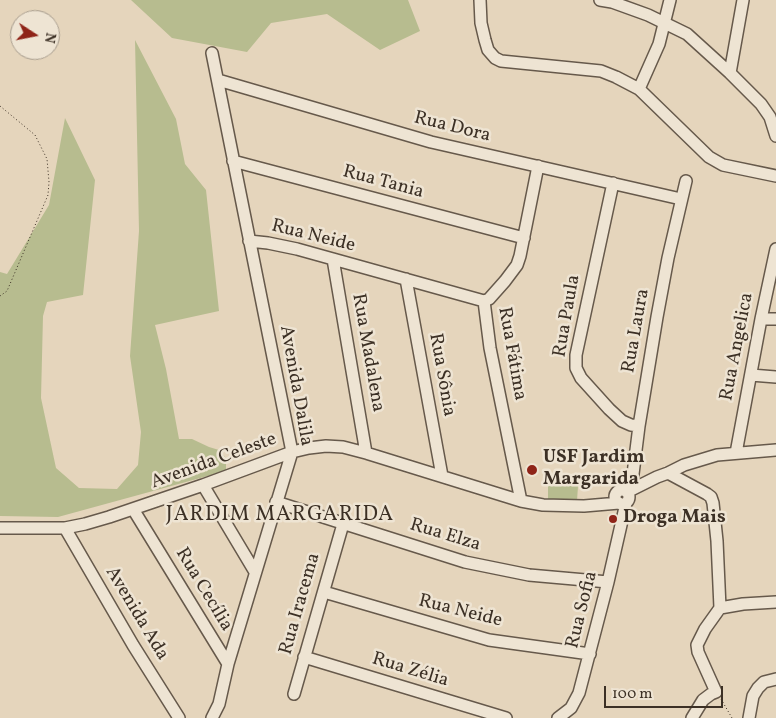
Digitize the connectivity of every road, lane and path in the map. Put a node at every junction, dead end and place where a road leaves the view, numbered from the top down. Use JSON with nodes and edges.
{"nodes":[{"id":1,"x":480,"y":0,"type":"edge"},
{"id":2,"x":600,"y":0,"type":"edge"},
{"id":3,"x":670,"y":0,"type":"edge"},
{"id":4,"x":743,"y":0,"type":"edge"},
{"id":5,"x":666,"y":23,"type":"junction"},
{"id":6,"x":212,"y":53,"type":"dead end"},
{"id":7,"x":730,"y":73,"type":"junction"},
{"id":8,"x":218,"y":80,"type":"junction"},
{"id":9,"x":639,"y":89,"type":"junction"},
{"id":10,"x":0,"y":106,"type":"edge"},
{"id":11,"x":776,"y":136,"type":"edge"},
{"id":12,"x":233,"y":161,"type":"junction"},
{"id":13,"x":538,"y":166,"type":"junction"},
{"id":14,"x":776,"y":176,"type":"edge"},
{"id":15,"x":686,"y":180,"type":"dead end"},
{"id":16,"x":613,"y":184,"type":"junction"},
{"id":17,"x":681,"y":199,"type":"junction"},
{"id":18,"x":524,"y":238,"type":"junction"},
{"id":19,"x":249,"y":240,"type":"junction"},
{"id":20,"x":776,"y":249,"type":"edge"},
{"id":21,"x":333,"y":260,"type":"junction"},
{"id":22,"x":406,"y":279,"type":"junction"},
{"id":23,"x":0,"y":296,"type":"edge"},
{"id":24,"x":484,"y":301,"type":"junction"},
{"id":25,"x":760,"y":319,"type":"junction"},
{"id":26,"x":776,"y":319,"type":"edge"},
{"id":27,"x":751,"y":374,"type":"junction"},
{"id":28,"x":776,"y":377,"type":"edge"},
{"id":29,"x":639,"y":426,"type":"junction"},
{"id":30,"x":776,"y":450,"type":"edge"},
{"id":31,"x":292,"y":452,"type":"junction"},
{"id":32,"x":366,"y":453,"type":"junction"},
{"id":33,"x":736,"y":453,"type":"junction"},
{"id":34,"x":668,"y":473,"type":"junction"},
{"id":35,"x":442,"y":476,"type":"junction"},
{"id":36,"x":203,"y":485,"type":"junction"},
{"id":37,"x":624,"y":496,"type":"junction"},
{"id":38,"x":521,"y":501,"type":"junction"},
{"id":39,"x":276,"y":502,"type":"junction"},
{"id":40,"x":133,"y":509,"type":"junction"},
{"id":41,"x":343,"y":524,"type":"junction"},
{"id":42,"x":0,"y":528,"type":"edge"},
{"id":43,"x":65,"y":528,"type":"junction"},
{"id":44,"x":255,"y":572,"type":"junction"},
{"id":45,"x":608,"y":582,"type":"junction"},
{"id":46,"x":324,"y":592,"type":"junction"},
{"id":47,"x":776,"y":602,"type":"edge"},
{"id":48,"x":720,"y":608,"type":"junction"},
{"id":49,"x":590,"y":654,"type":"junction"},
{"id":50,"x":304,"y":657,"type":"junction"},
{"id":51,"x":228,"y":664,"type":"junction"},
{"id":52,"x":776,"y":679,"type":"edge"},
{"id":53,"x":716,"y":692,"type":"junction"},
{"id":54,"x":294,"y":694,"type":"dead end"},
{"id":55,"x":179,"y":718,"type":"edge"},
{"id":56,"x":212,"y":718,"type":"edge"},
{"id":57,"x":506,"y":718,"type":"edge"},
{"id":58,"x":558,"y":718,"type":"edge"},
{"id":59,"x":692,"y":718,"type":"edge"},
{"id":60,"x":732,"y":718,"type":"edge"},
{"id":61,"x":749,"y":718,"type":"edge"}],
"edges":[{"from":1,"to":9,"type":"street"},
{"from":2,"to":5,"type":"street"},
{"from":3,"to":5,"type":"street"},
{"from":4,"to":7,"type":"street"},
{"from":5,"to":7,"type":"street"},
{"from":5,"to":9,"type":"street"},
{"from":6,"to":8,"type":"street","name":"Avenida Dalila"},
{"from":7,"to":11,"type":"street"},
{"from":8,"to":12,"type":"street","name":"Avenida Dalila"},
{"from":8,"to":13,"type":"street","name":"Rua Dora"},
{"from":9,"to":14,"type":"street"},
{"from":10,"to":23,"type":"path"},
{"from":12,"to":18,"type":"street","name":"Rua Tania"},
{"from":12,"to":19,"type":"street","name":"Avenida Dalila"},
{"from":13,"to":16,"type":"street","name":"Rua Dora"},
{"from":13,"to":18,"type":"street","name":"Rua Fátima"},
{"from":15,"to":17,"type":"street","name":"Rua Laura"},
{"from":16,"to":17,"type":"street","name":"Rua Dora"},
{"from":16,"to":29,"type":"street","name":"Rua Paula"},
{"from":17,"to":29,"type":"street","name":"Rua Laura"},
{"from":18,"to":24,"type":"street","name":"Rua Fátima"},
{"from":19,"to":21,"type":"street","name":"Rua Neide"},
{"from":19,"to":31,"type":"street","name":"Avenida Dalila"},
{"from":20,"to":25,"type":"street","name":"Rua Angelica"},
{"from":21,"to":22,"type":"street","name":"Rua Neide"},
{"from":21,"to":32,"type":"street","name":"Rua Madalena"},
{"from":22,"to":24,"type":"street","name":"Rua Neide"},
{"from":22,"to":35,"type":"street","name":"Rua Sônia"},
{"from":24,"to":38,"type":"street","name":"Rua Fátima"},
{"from":25,"to":26,"type":"street"},
{"from":25,"to":27,"type":"street","name":"Rua Angelica"},
{"from":27,"to":28,"type":"street"},
{"from":27,"to":33,"type":"street","name":"Rua Angelica"},
{"from":29,"to":37,"type":"street","name":"Rua Laura"},
{"from":30,"to":33,"type":"street"},
{"from":31,"to":32,"type":"street","name":"Avenida Celeste"},
{"from":31,"to":36,"type":"street","name":"Avenida Celeste"},
{"from":31,"to":39,"type":"street","name":"Avenida Dalila"},
{"from":32,"to":35,"type":"street","name":"Avenida Celeste"},
{"from":33,"to":34,"type":"street"},
{"from":34,"to":37,"type":"street"},
{"from":34,"to":48,"type":"street"},
{"from":35,"to":38,"type":"street","name":"Avenida Celeste"},
{"from":36,"to":40,"type":"street","name":"Avenida Celeste"},
{"from":36,"to":44,"type":"street"},
{"from":37,"to":38,"type":"street","name":"Avenida Celeste"},
{"from":37,"to":45,"type":"street","name":"Rua Sofia"},
{"from":39,"to":41,"type":"street","name":"Rua Elza"},
{"from":39,"to":44,"type":"street","name":"Avenida Dalila"},
{"from":40,"to":43,"type":"street","name":"Avenida Celeste"},
{"from":40,"to":51,"type":"street","name":"Rua Cecília"},
{"from":41,"to":45,"type":"street","name":"Rua Elza"},
{"from":41,"to":46,"type":"street","name":"Rua Iracema"},
{"from":42,"to":43,"type":"street","name":"Avenida Celeste"},
{"from":43,"to":55,"type":"street","name":"Avenida Ada"},
{"from":44,"to":51,"type":"street","name":"Avenida Dalila"},
{"from":45,"to":49,"type":"street","name":"Rua Sofia"},
{"from":46,"to":49,"type":"street","name":"Rua Neide"},
{"from":46,"to":50,"type":"street","name":"Rua Iracema"},
{"from":47,"to":48,"type":"street"},
{"from":48,"to":53,"type":"street"},
{"from":49,"to":58,"type":"street","name":"Rua Sofia"},
{"from":50,"to":54,"type":"street","name":"Rua Iracema"},
{"from":50,"to":57,"type":"street","name":"Rua Zélia"},
{"from":51,"to":56,"type":"street","name":"Avenida Dalila"},
{"from":52,"to":61,"type":"street"},
{"from":53,"to":59,"type":"street"},
{"from":53,"to":60,"type":"path"}]}
